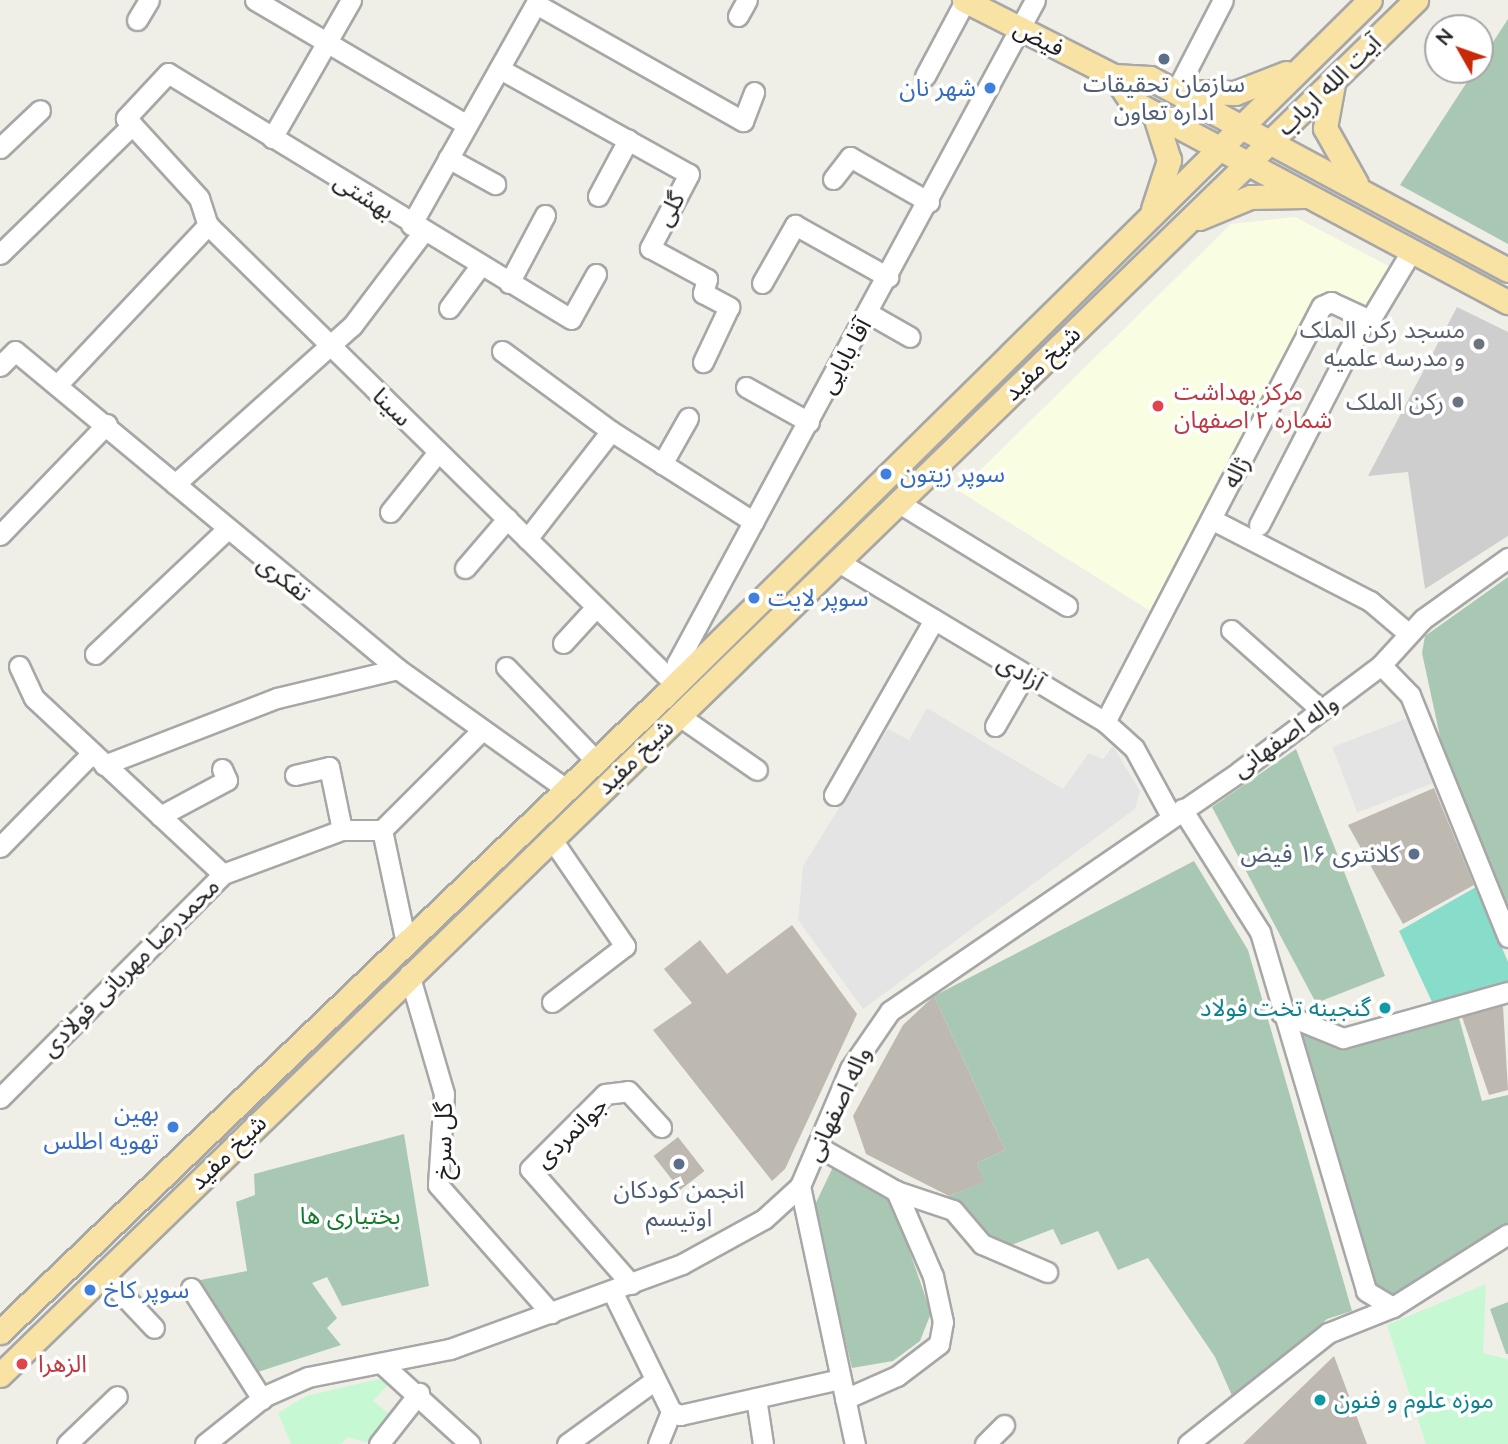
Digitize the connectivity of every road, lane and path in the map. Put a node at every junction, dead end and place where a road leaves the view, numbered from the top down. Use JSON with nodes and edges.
{"nodes":[{"id":1,"x":149,"y":0,"type":"edge"},
{"id":2,"x":255,"y":0,"type":"edge"},
{"id":3,"x":351,"y":0,"type":"edge"},
{"id":4,"x":1035,"y":0,"type":"edge"},
{"id":5,"x":1223,"y":0,"type":"edge"},
{"id":6,"x":1370,"y":0,"type":"edge"},
{"id":7,"x":1416,"y":0,"type":"edge"},
{"id":8,"x":537,"y":2,"type":"edge"},
{"id":9,"x":972,"y":2,"type":"edge"},
{"id":10,"x":137,"y":20,"type":"dead end"},
{"id":11,"x":1021,"y":29,"type":"junction"},
{"id":12,"x":327,"y":43,"type":"junction"},
{"id":13,"x":1307,"y":62,"type":"junction"},
{"id":14,"x":500,"y":69,"type":"junction"},
{"id":15,"x":925,"y":76,"type":"dead end"},
{"id":16,"x":1114,"y":76,"type":"junction"},
{"id":17,"x":1334,"y":82,"type":"junction"},
{"id":18,"x":1176,"y":91,"type":"junction"},
{"id":19,"x":754,"y":92,"type":"dead end"},
{"id":20,"x":40,"y":110,"type":"dead end"},
{"id":21,"x":1154,"y":113,"type":"junction"},
{"id":22,"x":129,"y":121,"type":"junction"},
{"id":23,"x":467,"y":125,"type":"junction"},
{"id":24,"x":1241,"y":126,"type":"junction"},
{"id":25,"x":272,"y":138,"type":"junction"},
{"id":26,"x":628,"y":140,"type":"junction"},
{"id":27,"x":1271,"y":141,"type":"junction"},
{"id":28,"x":0,"y":148,"type":"edge"},
{"id":29,"x":1219,"y":148,"type":"junction"},
{"id":30,"x":449,"y":158,"type":"junction"},
{"id":31,"x":1248,"y":164,"type":"junction"},
{"id":32,"x":833,"y":179,"type":"dead end"},
{"id":33,"x":495,"y":184,"type":"dead end"},
{"id":34,"x":1360,"y":188,"type":"junction"},
{"id":35,"x":597,"y":196,"type":"dead end"},
{"id":36,"x":1315,"y":197,"type":"junction"},
{"id":37,"x":929,"y":202,"type":"junction"},
{"id":38,"x":545,"y":215,"type":"dead end"},
{"id":39,"x":208,"y":225,"type":"junction"},
{"id":40,"x":1183,"y":225,"type":"junction"},
{"id":41,"x":417,"y":228,"type":"junction"},
{"id":42,"x":1140,"y":229,"type":"junction"},
{"id":43,"x":1412,"y":250,"type":"junction"},
{"id":44,"x":0,"y":254,"type":"edge"},
{"id":45,"x":481,"y":266,"type":"junction"},
{"id":46,"x":1508,"y":270,"type":"edge"},
{"id":47,"x":596,"y":274,"type":"dead end"},
{"id":48,"x":888,"y":277,"type":"junction"},
{"id":49,"x":509,"y":282,"type":"junction"},
{"id":50,"x":762,"y":284,"type":"dead end"},
{"id":51,"x":1508,"y":302,"type":"edge"},
{"id":52,"x":449,"y":308,"type":"dead end"},
{"id":53,"x":868,"y":313,"type":"junction"},
{"id":54,"x":1364,"y":321,"type":"junction"},
{"id":55,"x":910,"y":337,"type":"dead end"},
{"id":56,"x":327,"y":343,"type":"junction"},
{"id":57,"x":502,"y":351,"type":"dead end"},
{"id":58,"x":703,"y":362,"type":"dead end"},
{"id":59,"x":0,"y":366,"type":"edge"},
{"id":60,"x":58,"y":384,"type":"junction"},
{"id":61,"x":746,"y":387,"type":"dead end"},
{"id":62,"x":975,"y":390,"type":"junction"},
{"id":63,"x":996,"y":408,"type":"junction"},
{"id":64,"x":688,"y":418,"type":"dead end"},
{"id":65,"x":809,"y":422,"type":"junction"},
{"id":66,"x":107,"y":424,"type":"junction"},
{"id":67,"x":940,"y":425,"type":"junction"},
{"id":68,"x":611,"y":431,"type":"junction"},
{"id":69,"x":960,"y":444,"type":"junction"},
{"id":70,"x":438,"y":452,"type":"junction"},
{"id":71,"x":662,"y":464,"type":"junction"},
{"id":72,"x":175,"y":484,"type":"junction"},
{"id":73,"x":899,"y":503,"type":"junction"},
{"id":74,"x":390,"y":512,"type":"dead end"},
{"id":75,"x":507,"y":519,"type":"junction"},
{"id":76,"x":1212,"y":519,"type":"junction"},
{"id":77,"x":754,"y":522,"type":"junction"},
{"id":78,"x":1259,"y":525,"type":"dead end"},
{"id":79,"x":225,"y":531,"type":"junction"},
{"id":80,"x":0,"y":535,"type":"edge"},
{"id":81,"x":527,"y":539,"type":"junction"},
{"id":82,"x":1508,"y":558,"type":"edge"},
{"id":83,"x":836,"y":561,"type":"junction"},
{"id":84,"x":465,"y":568,"type":"dead end"},
{"id":85,"x":1067,"y":606,"type":"dead end"},
{"id":86,"x":596,"y":607,"type":"junction"},
{"id":87,"x":934,"y":620,"type":"junction"},
{"id":88,"x":1230,"y":630,"type":"dead end"},
{"id":89,"x":1409,"y":634,"type":"junction"},
{"id":90,"x":563,"y":643,"type":"dead end"},
{"id":91,"x":95,"y":654,"type":"dead end"},
{"id":92,"x":1381,"y":665,"type":"junction"},
{"id":93,"x":19,"y":666,"type":"dead end"},
{"id":94,"x":506,"y":667,"type":"dead end"},
{"id":95,"x":398,"y":669,"type":"junction"},
{"id":96,"x":1025,"y":674,"type":"junction"},
{"id":97,"x":675,"y":684,"type":"junction"},
{"id":98,"x":1321,"y":710,"type":"junction"},
{"id":99,"x":678,"y":715,"type":"junction"},
{"id":100,"x":1105,"y":722,"type":"junction"},
{"id":101,"x":995,"y":726,"type":"dead end"},
{"id":102,"x":480,"y":732,"type":"junction"},
{"id":103,"x":98,"y":759,"type":"junction"},
{"id":104,"x":596,"y":761,"type":"junction"},
{"id":105,"x":222,"y":769,"type":"dead end"},
{"id":106,"x":757,"y":770,"type":"dead end"},
{"id":107,"x":295,"y":775,"type":"dead end"},
{"id":108,"x":566,"y":789,"type":"junction"},
{"id":109,"x":834,"y":794,"type":"dead end"},
{"id":110,"x":1176,"y":813,"type":"junction"},
{"id":111,"x":160,"y":816,"type":"junction"},
{"id":112,"x":342,"y":830,"type":"junction"},
{"id":113,"x":382,"y":830,"type":"junction"},
{"id":114,"x":551,"y":838,"type":"junction"},
{"id":115,"x":0,"y":847,"type":"edge"},
{"id":116,"x":223,"y":874,"type":"junction"},
{"id":117,"x":1508,"y":937,"type":"edge"},
{"id":118,"x":406,"y":943,"type":"junction"},
{"id":119,"x":409,"y":974,"type":"junction"},
{"id":120,"x":1508,"y":992,"type":"edge"},
{"id":121,"x":552,"y":1002,"type":"dead end"},
{"id":122,"x":1281,"y":1013,"type":"junction"},
{"id":123,"x":0,"y":1098,"type":"edge"},
{"id":124,"x":661,"y":1127,"type":"dead end"},
{"id":125,"x":817,"y":1146,"type":"junction"},
{"id":126,"x":159,"y":1181,"type":"junction"},
{"id":127,"x":800,"y":1186,"type":"junction"},
{"id":128,"x":896,"y":1191,"type":"junction"},
{"id":129,"x":180,"y":1199,"type":"junction"},
{"id":130,"x":126,"y":1214,"type":"junction"},
{"id":131,"x":145,"y":1232,"type":"junction"},
{"id":132,"x":1508,"y":1234,"type":"edge"},
{"id":133,"x":1047,"y":1272,"type":"dead end"},
{"id":134,"x":103,"y":1274,"type":"junction"},
{"id":135,"x":622,"y":1287,"type":"junction"},
{"id":136,"x":191,"y":1288,"type":"dead end"},
{"id":137,"x":1393,"y":1307,"type":"junction"},
{"id":138,"x":551,"y":1314,"type":"junction"},
{"id":139,"x":154,"y":1328,"type":"dead end"},
{"id":140,"x":0,"y":1332,"type":"edge"},
{"id":141,"x":381,"y":1363,"type":"junction"},
{"id":142,"x":0,"y":1375,"type":"edge"},
{"id":143,"x":841,"y":1379,"type":"junction"},
{"id":144,"x":655,"y":1380,"type":"junction"},
{"id":145,"x":419,"y":1393,"type":"junction"},
{"id":146,"x":117,"y":1396,"type":"dead end"},
{"id":147,"x":757,"y":1398,"type":"junction"},
{"id":148,"x":262,"y":1399,"type":"junction"},
{"id":149,"x":845,"y":1399,"type":"junction"},
{"id":150,"x":671,"y":1411,"type":"junction"},
{"id":151,"x":1004,"y":1425,"type":"dead end"},
{"id":152,"x":465,"y":1442,"type":"edge"},
{"id":153,"x":67,"y":1444,"type":"edge"},
{"id":154,"x":205,"y":1444,"type":"edge"},
{"id":155,"x":379,"y":1444,"type":"edge"},
{"id":156,"x":567,"y":1444,"type":"edge"},
{"id":157,"x":658,"y":1444,"type":"edge"},
{"id":158,"x":763,"y":1444,"type":"edge"},
{"id":159,"x":855,"y":1444,"type":"edge"},
{"id":160,"x":985,"y":1444,"type":"edge"},
{"id":161,"x":1188,"y":1444,"type":"edge"}],
"edges":[{"from":1,"to":10,"type":"street"},
{"from":2,"to":12,"type":"street"},
{"from":3,"to":12,"type":"street"},
{"from":4,"to":11,"type":"street","name":"آقا بابایی"},
{"from":5,"to":18,"type":"street"},
{"from":6,"to":13,"type":"main road","name":"آیت الله ارباب"},
{"from":7,"to":17,"type":"main road","name":"آیت الله ارباب"},
{"from":8,"to":14,"type":"street"},
{"from":8,"to":19,"type":"street"},
{"from":9,"to":11,"type":"main road","name":"فیض"},
{"from":9,"to":15,"type":"street"},
{"from":11,"to":16,"type":"main road","name":"فیض"},
{"from":11,"to":37,"type":"street","name":"آقا بابایی"},
{"from":12,"to":23,"type":"street"},
{"from":12,"to":25,"type":"street"},
{"from":13,"to":18,"type":"main road"},
{"from":13,"to":24,"type":"main road","name":"آیت الله ارباب"},
{"from":14,"to":23,"type":"street"},
{"from":14,"to":26,"type":"street","name":"گلی"},
{"from":16,"to":18,"type":"main road"},
{"from":16,"to":21,"type":"main road"},
{"from":17,"to":27,"type":"main road","name":"آیت الله ارباب"},
{"from":17,"to":34,"type":"main road"},
{"from":18,"to":24,"type":"main road"},
{"from":20,"to":28,"type":"street"},
{"from":21,"to":29,"type":"main road"},
{"from":21,"to":42,"type":"main road"},
{"from":22,"to":25,"type":"street","name":"بهشتی"},
{"from":22,"to":39,"type":"street","name":"سینا"},
{"from":22,"to":44,"type":"street"},
{"from":23,"to":30,"type":"street"},
{"from":24,"to":27,"type":"main road"},
{"from":24,"to":29,"type":"main road","name":"شیخ مفید"},
{"from":25,"to":41,"type":"street","name":"بهشتی"},
{"from":26,"to":35,"type":"street"},
{"from":26,"to":58,"type":"street","name":"گلی"},
{"from":27,"to":31,"type":"main road","name":"شیخ مفید"},
{"from":27,"to":34,"type":"main road"},
{"from":29,"to":31,"type":"main road"},
{"from":29,"to":42,"type":"main road","name":"شیخ مفید"},
{"from":30,"to":33,"type":"street"},
{"from":30,"to":41,"type":"street"},
{"from":31,"to":36,"type":"main road"},
{"from":31,"to":40,"type":"main road","name":"شیخ مفید"},
{"from":32,"to":37,"type":"street"},
{"from":34,"to":46,"type":"main road"},
{"from":36,"to":40,"type":"main road"},
{"from":36,"to":43,"type":"main road"},
{"from":37,"to":48,"type":"street","name":"آقا بابایی"},
{"from":38,"to":49,"type":"street"},
{"from":39,"to":56,"type":"street","name":"سینا"},
{"from":39,"to":60,"type":"street"},
{"from":40,"to":63,"type":"main road","name":"شیخ مفید"},
{"from":41,"to":45,"type":"street","name":"بهشتی"},
{"from":41,"to":56,"type":"street"},
{"from":42,"to":62,"type":"main road","name":"شیخ مفید"},
{"from":43,"to":51,"type":"main road"},
{"from":43,"to":54,"type":"street"},
{"from":45,"to":49,"type":"street","name":"بهشتی"},
{"from":45,"to":52,"type":"street"},
{"from":47,"to":49,"type":"street","name":"بهشتی"},
{"from":48,"to":50,"type":"street"},
{"from":48,"to":53,"type":"street","name":"آقا بابایی"},
{"from":53,"to":55,"type":"street"},
{"from":53,"to":65,"type":"street","name":"آقا بابایی"},
{"from":54,"to":76,"type":"street","name":"ژاله"},
{"from":54,"to":78,"type":"street"},
{"from":56,"to":70,"type":"street","name":"سینا"},
{"from":56,"to":72,"type":"street"},
{"from":57,"to":68,"type":"street"},
{"from":59,"to":60,"type":"street","name":"تفکری"},
{"from":60,"to":66,"type":"street","name":"تفکری"},
{"from":61,"to":65,"type":"street"},
{"from":62,"to":63,"type":"main road"},
{"from":62,"to":67,"type":"main road","name":"شیخ مفید"},
{"from":63,"to":69,"type":"main road","name":"شیخ مفید"},
{"from":64,"to":71,"type":"street"},
{"from":65,"to":77,"type":"street","name":"آقا بابایی"},
{"from":66,"to":72,"type":"street","name":"تفکری"},
{"from":66,"to":80,"type":"street"},
{"from":67,"to":69,"type":"main road"},
{"from":67,"to":97,"type":"main road","name":"شیخ مفید"},
{"from":68,"to":71,"type":"street"},
{"from":68,"to":81,"type":"street"},
{"from":69,"to":73,"type":"main road","name":"شیخ مفید"},
{"from":70,"to":74,"type":"street"},
{"from":70,"to":75,"type":"street","name":"سینا"},
{"from":71,"to":77,"type":"street"},
{"from":72,"to":79,"type":"street","name":"تفکری"},
{"from":73,"to":83,"type":"main road","name":"شیخ مفید"},
{"from":73,"to":85,"type":"street"},
{"from":75,"to":81,"type":"street","name":"سینا"},
{"from":75,"to":84,"type":"street"},
{"from":76,"to":89,"type":"street"},
{"from":76,"to":100,"type":"street","name":"ژاله"},
{"from":77,"to":97,"type":"street","name":"آقا بابایی"},
{"from":79,"to":91,"type":"street"},
{"from":79,"to":95,"type":"street","name":"تفکری"},
{"from":81,"to":86,"type":"street","name":"سینا"},
{"from":82,"to":89,"type":"street","name":"واله اصفهانی"},
{"from":83,"to":87,"type":"street","name":"آزادی"},
{"from":83,"to":99,"type":"main road","name":"شیخ مفید"},
{"from":86,"to":90,"type":"street"},
{"from":86,"to":97,"type":"street","name":"سینا"},
{"from":87,"to":96,"type":"street","name":"آزادی"},
{"from":87,"to":109,"type":"street"},
{"from":88,"to":98,"type":"street"},
{"from":89,"to":92,"type":"street","name":"واله اصفهانی"},
{"from":92,"to":98,"type":"street","name":"واله اصفهانی"},
{"from":92,"to":117,"type":"street"},
{"from":93,"to":103,"type":"street"},
{"from":94,"to":104,"type":"street"},
{"from":95,"to":102,"type":"street","name":"تفکری"},
{"from":95,"to":103,"type":"street"},
{"from":96,"to":100,"type":"street","name":"آزادی"},
{"from":96,"to":101,"type":"street"},
{"from":97,"to":104,"type":"main road","name":"شیخ مفید"},
{"from":98,"to":110,"type":"street","name":"واله اصفهانی"},
{"from":99,"to":106,"type":"street"},
{"from":99,"to":114,"type":"main road","name":"شیخ مفید"},
{"from":100,"to":110,"type":"street","name":"آزادی"},
{"from":102,"to":108,"type":"street","name":"تفکری"},
{"from":102,"to":113,"type":"street"},
{"from":103,"to":111,"type":"street"},
{"from":103,"to":115,"type":"street"},
{"from":104,"to":108,"type":"main road","name":"شیخ مفید"},
{"from":105,"to":111,"type":"street"},
{"from":107,"to":112,"type":"street"},
{"from":108,"to":118,"type":"main road","name":"شیخ مفید"},
{"from":110,"to":122,"type":"street","name":"آزادی"},
{"from":110,"to":125,"type":"street","name":"واله اصفهانی"},
{"from":111,"to":116,"type":"street"},
{"from":112,"to":113,"type":"street","name":"محمدرضا مهربانی فولادی"},
{"from":112,"to":116,"type":"street","name":"محمدرضا مهربانی فولادی"},
{"from":113,"to":118,"type":"street"},
{"from":114,"to":119,"type":"main road","name":"شیخ مفید"},
{"from":114,"to":121,"type":"street"},
{"from":116,"to":123,"type":"street","name":"محمدرضا مهربانی فولادی"},
{"from":118,"to":126,"type":"main road","name":"شیخ مفید"},
{"from":119,"to":129,"type":"main road","name":"شیخ مفید"},
{"from":119,"to":138,"type":"street","name":"گل سرخ"},
{"from":120,"to":122,"type":"street"},
{"from":122,"to":137,"type":"street","name":"آزادی"},
{"from":124,"to":135,"type":"street","name":"جوانمردی"},
{"from":125,"to":127,"type":"street","name":"واله اصفهانی"},
{"from":125,"to":128,"type":"street"},
{"from":126,"to":129,"type":"main road"},
{"from":126,"to":130,"type":"main road","name":"شیخ مفید"},
{"from":127,"to":135,"type":"street","name":"واله اصفهانی"},
{"from":127,"to":143,"type":"street"},
{"from":128,"to":133,"type":"street"},
{"from":128,"to":149,"type":"street"},
{"from":129,"to":131,"type":"main road","name":"شیخ مفید"},
{"from":130,"to":131,"type":"main road"},
{"from":130,"to":140,"type":"main road","name":"شیخ مفید"},
{"from":131,"to":134,"type":"main road","name":"شیخ مفید"},
{"from":132,"to":137,"type":"street"},
{"from":134,"to":139,"type":"street"},
{"from":134,"to":142,"type":"main road","name":"شیخ مفید"},
{"from":135,"to":138,"type":"street","name":"واله اصفهانی"},
{"from":135,"to":144,"type":"street"},
{"from":136,"to":148,"type":"street"},
{"from":137,"to":161,"type":"street"},
{"from":138,"to":141,"type":"street","name":"واله اصفهانی"},
{"from":141,"to":145,"type":"street"},
{"from":141,"to":148,"type":"street","name":"واله اصفهانی"},
{"from":143,"to":147,"type":"street"},
{"from":143,"to":149,"type":"street"},
{"from":144,"to":150,"type":"street"},
{"from":144,"to":156,"type":"street"},
{"from":145,"to":152,"type":"street"},
{"from":145,"to":155,"type":"street"},
{"from":146,"to":153,"type":"street"},
{"from":147,"to":150,"type":"street"},
{"from":147,"to":158,"type":"street"},
{"from":148,"to":154,"type":"street","name":"واله اصفهانی"},
{"from":149,"to":159,"type":"street"},
{"from":150,"to":157,"type":"street"},
{"from":151,"to":160,"type":"street"}]}
